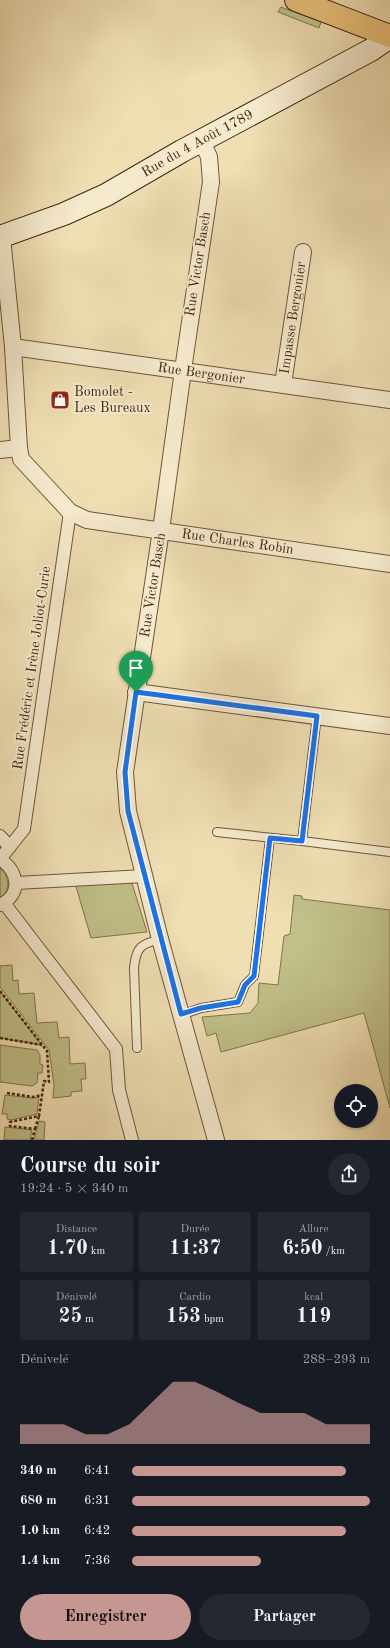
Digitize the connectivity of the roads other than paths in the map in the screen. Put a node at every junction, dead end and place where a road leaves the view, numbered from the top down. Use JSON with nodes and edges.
{"nodes":[{"id":1,"x":296,"y":0,"type":"edge"},
{"id":2,"x":390,"y":37,"type":"edge"},
{"id":3,"x":202,"y":141,"type":"junction"},
{"id":4,"x":1,"y":237,"type":"edge"},
{"id":5,"x":303,"y":252,"type":"dead end"},
{"id":6,"x":13,"y":347,"type":"junction"},
{"id":7,"x":183,"y":370,"type":"junction"},
{"id":8,"x":284,"y":384,"type":"junction"},
{"id":9,"x":390,"y":400,"type":"edge"},
{"id":10,"x":19,"y":448,"type":"junction"},
{"id":11,"x":0,"y":450,"type":"edge"},
{"id":12,"x":70,"y":512,"type":"junction"},
{"id":13,"x":161,"y":530,"type":"junction"},
{"id":14,"x":390,"y":564,"type":"edge"},
{"id":15,"x":136,"y":692,"type":"junction"},
{"id":16,"x":317,"y":716,"type":"junction"},
{"id":17,"x":390,"y":726,"type":"edge"},
{"id":18,"x":217,"y":832,"type":"dead end"},
{"id":19,"x":0,"y":836,"type":"edge"},
{"id":20,"x":270,"y":838,"type":"junction"},
{"id":21,"x":302,"y":841,"type":"junction"},
{"id":22,"x":10,"y":848,"type":"junction"},
{"id":23,"x":390,"y":852,"type":"edge"},
{"id":24,"x":0,"y":859,"type":"edge"},
{"id":25,"x":144,"y":876,"type":"junction"},
{"id":26,"x":16,"y":883,"type":"junction"},
{"id":27,"x":2,"y":904,"type":"edge"},
{"id":28,"x":160,"y":939,"type":"junction"},
{"id":29,"x":181,"y":1014,"type":"junction"},
{"id":30,"x":137,"y":1048,"type":"dead end"},
{"id":31,"x":132,"y":1140,"type":"edge"},
{"id":32,"x":216,"y":1140,"type":"edge"}],
"edges":[{"from":1,"to":2,"type":"main road"},
{"from":2,"to":3,"type":"main road","name":"Rue du 4 Août 1789"},
{"from":3,"to":4,"type":"main road","name":"Rue du 4 Août 1789"},
{"from":3,"to":7,"type":"street","name":"Rue Victor Basch"},
{"from":4,"to":6,"type":"street","name":"Rue Charles Robin"},
{"from":5,"to":8,"type":"street","name":"Impasse Bergonier"},
{"from":6,"to":7,"type":"street","name":"Rue Bergonier"},
{"from":6,"to":10,"type":"street","name":"Rue Charles Robin"},
{"from":7,"to":8,"type":"street","name":"Rue Bergonier"},
{"from":7,"to":13,"type":"street","name":"Rue Victor Basch"},
{"from":8,"to":9,"type":"street","name":"Rue Bergonier"},
{"from":10,"to":11,"type":"street"},
{"from":10,"to":12,"type":"street","name":"Rue Charles Robin"},
{"from":12,"to":13,"type":"street","name":"Rue Charles Robin"},
{"from":12,"to":22,"type":"street","name":"Rue Frédéric et Irène Joliot-Curie"},
{"from":13,"to":14,"type":"street","name":"Rue Charles Robin"},
{"from":13,"to":15,"type":"street","name":"Rue Victor Basch"},
{"from":15,"to":16,"type":"street"},
{"from":15,"to":25,"type":"street","name":"Rue Victor Basch"},
{"from":16,"to":17,"type":"street"},
{"from":16,"to":21,"type":"lane"},
{"from":18,"to":20,"type":"lane"},
{"from":19,"to":22,"type":"street"},
{"from":20,"to":21,"type":"lane"},
{"from":20,"to":29,"type":"lane"},
{"from":21,"to":23,"type":"lane"},
{"from":22,"to":24,"type":"street","name":"Rue Frédéric et Irène Joliot-Curie"},
{"from":24,"to":26,"type":"street"},
{"from":25,"to":26,"type":"street"},
{"from":25,"to":28,"type":"street","name":"Rue Victor Basch"},
{"from":26,"to":27,"type":"street"},
{"from":27,"to":31,"type":"street"},
{"from":28,"to":29,"type":"street","name":"Rue Victor Basch"},
{"from":28,"to":30,"type":"lane"},
{"from":29,"to":32,"type":"street","name":"Rue Victor Basch"}]}
